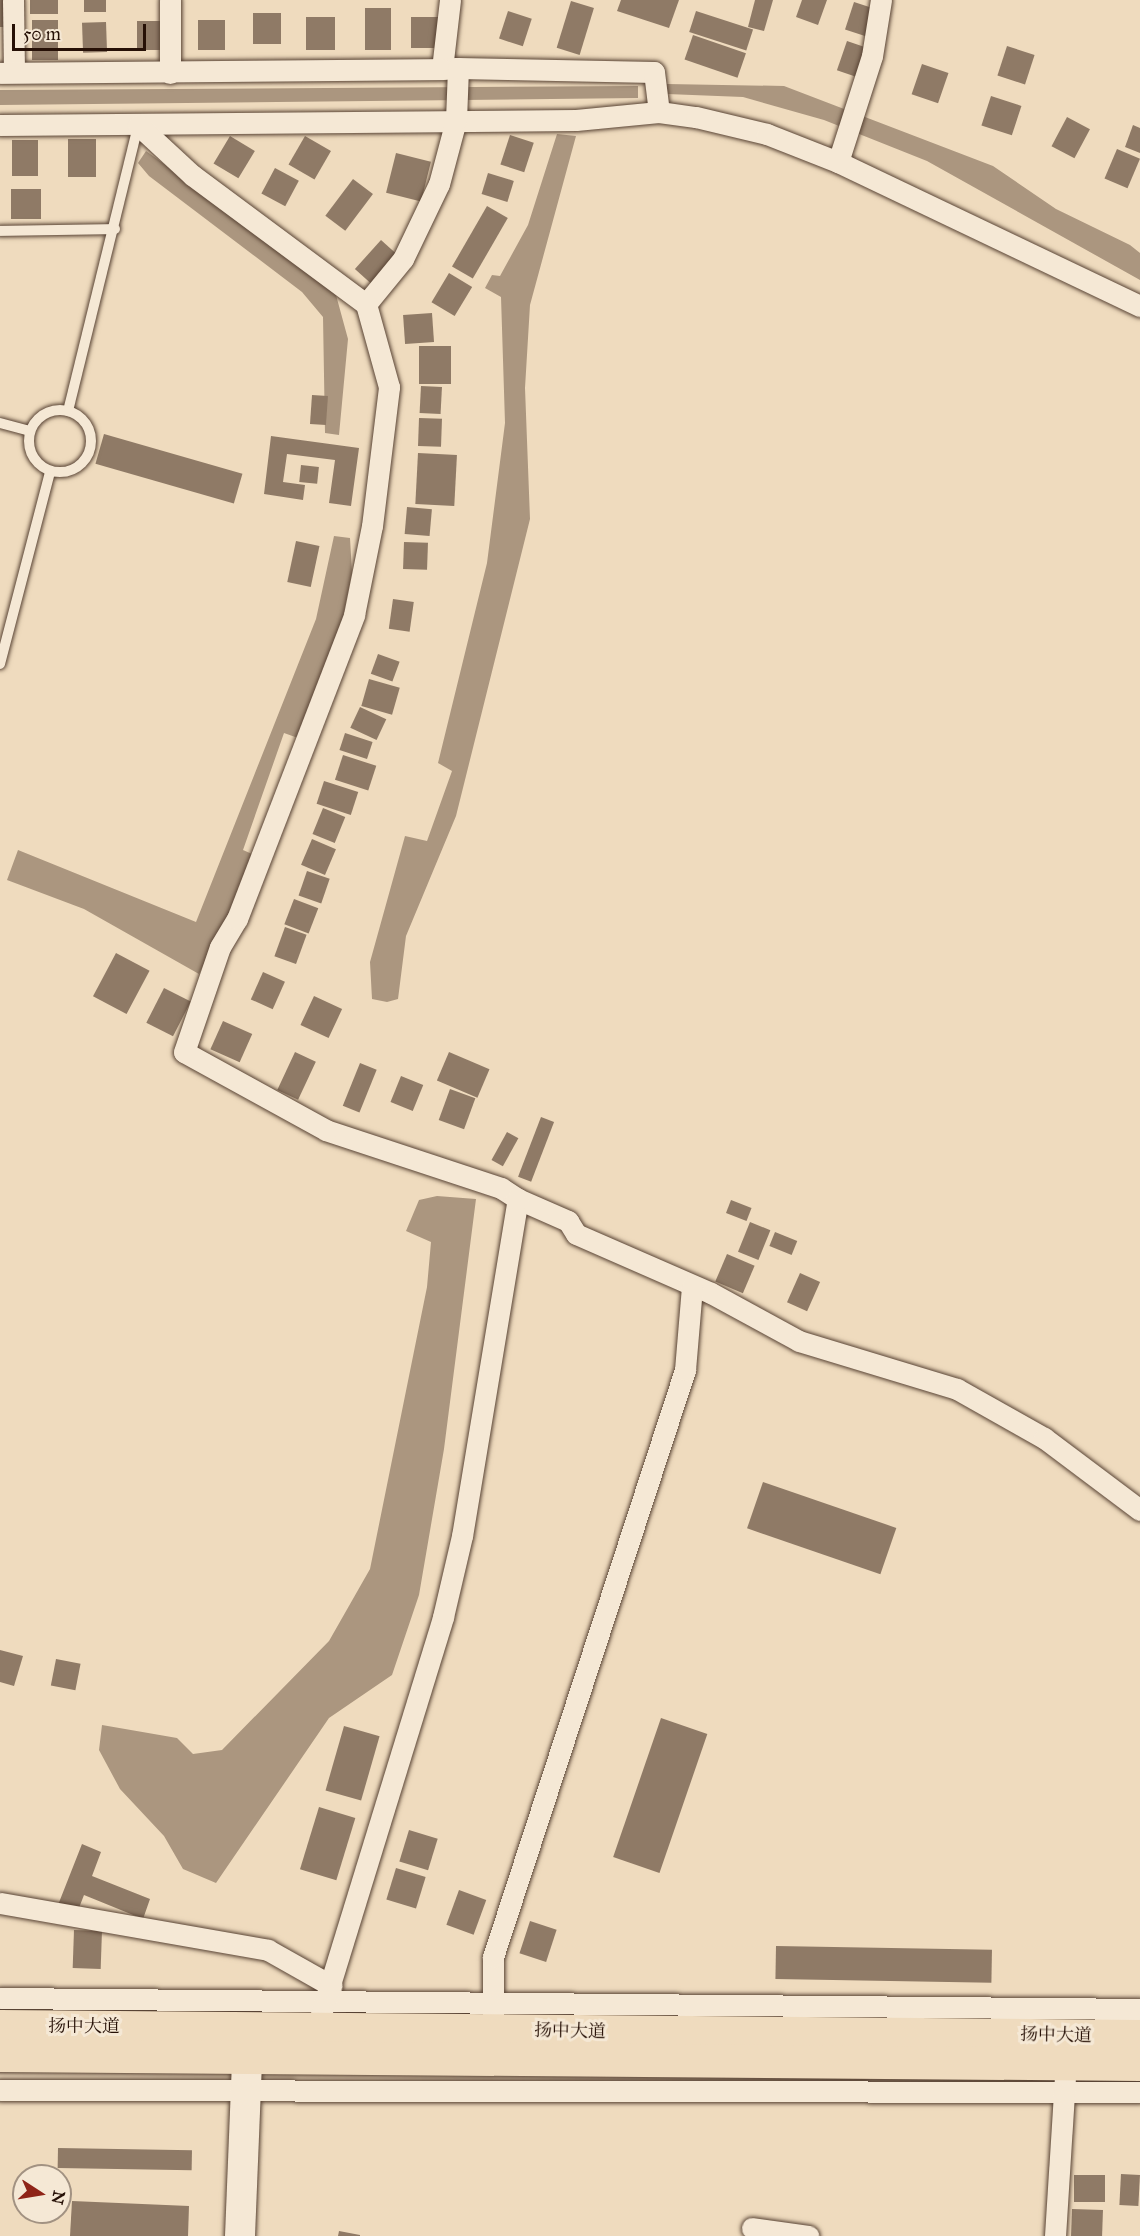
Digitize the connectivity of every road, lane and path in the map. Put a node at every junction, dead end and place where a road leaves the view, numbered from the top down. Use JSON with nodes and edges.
{"nodes":[{"id":1,"x":13,"y":0,"type":"edge"},
{"id":2,"x":170,"y":0,"type":"edge"},
{"id":3,"x":450,"y":0,"type":"edge"},
{"id":4,"x":881,"y":0,"type":"edge"},
{"id":5,"x":452,"y":72,"type":"junction"},
{"id":6,"x":7,"y":73,"type":"edge"},
{"id":7,"x":170,"y":73,"type":"junction"},
{"id":8,"x":659,"y":112,"type":"junction"},
{"id":9,"x":456,"y":115,"type":"junction"},
{"id":10,"x":0,"y":125,"type":"edge"},
{"id":11,"x":138,"y":125,"type":"junction"},
{"id":12,"x":838,"y":162,"type":"junction"},
{"id":13,"x":115,"y":230,"type":"junction"},
{"id":14,"x":0,"y":231,"type":"edge"},
{"id":15,"x":366,"y":304,"type":"junction"},
{"id":16,"x":1140,"y":306,"type":"edge"},
{"id":17,"x":68,"y":411,"type":"junction"},
{"id":18,"x":0,"y":423,"type":"edge"},
{"id":19,"x":30,"y":431,"type":"junction"},
{"id":20,"x":50,"y":472,"type":"junction"},
{"id":21,"x":0,"y":664,"type":"edge"},
{"id":22,"x":519,"y":1199,"type":"junction"},
{"id":23,"x":692,"y":1286,"type":"junction"},
{"id":24,"x":1140,"y":1510,"type":"edge"},
{"id":25,"x":0,"y":1903,"type":"edge"},
{"id":26,"x":1140,"y":2009,"type":"edge"},
{"id":27,"x":493,"y":2016,"type":"junction"},
{"id":28,"x":321,"y":2017,"type":"junction"},
{"id":29,"x":5,"y":2032,"type":"edge"},
{"id":30,"x":1140,"y":2036,"type":"edge"},
{"id":31,"x":248,"y":2042,"type":"junction"},
{"id":32,"x":1065,"y":2063,"type":"junction"},
{"id":33,"x":1140,"y":2064,"type":"edge"},
{"id":34,"x":0,"y":2090,"type":"edge"},
{"id":35,"x":245,"y":2092,"type":"junction"},
{"id":36,"x":1140,"y":2092,"type":"edge"},
{"id":37,"x":752,"y":2228,"type":"dead end"},
{"id":38,"x":240,"y":2236,"type":"edge"},
{"id":39,"x":808,"y":2236,"type":"edge"},
{"id":40,"x":1055,"y":2236,"type":"edge"}],
"edges":[{"from":1,"to":6,"type":"street"},
{"from":2,"to":7,"type":"street"},
{"from":3,"to":5,"type":"street"},
{"from":4,"to":12,"type":"street"},
{"from":5,"to":7,"type":"street"},
{"from":5,"to":8,"type":"street"},
{"from":5,"to":9,"type":"street"},
{"from":6,"to":7,"type":"street"},
{"from":8,"to":9,"type":"street"},
{"from":8,"to":12,"type":"street"},
{"from":9,"to":11,"type":"street"},
{"from":9,"to":15,"type":"street"},
{"from":10,"to":11,"type":"street"},
{"from":11,"to":13,"type":"lane"},
{"from":11,"to":15,"type":"street"},
{"from":12,"to":16,"type":"street"},
{"from":13,"to":14,"type":"lane"},
{"from":13,"to":17,"type":"lane"},
{"from":15,"to":22,"type":"street"},
{"from":17,"to":19,"type":"lane"},
{"from":17,"to":20,"type":"lane"},
{"from":18,"to":19,"type":"lane"},
{"from":19,"to":20,"type":"lane"},
{"from":20,"to":21,"type":"lane"},
{"from":22,"to":23,"type":"street"},
{"from":22,"to":28,"type":"street"},
{"from":23,"to":24,"type":"street"},
{"from":23,"to":27,"type":"street"},
{"from":25,"to":28,"type":"street"},
{"from":26,"to":27,"type":"street"},
{"from":27,"to":28,"type":"main road","name":"扬中大道"},
{"from":27,"to":32,"type":"main road","name":"扬中大道"},
{"from":28,"to":29,"type":"street"},
{"from":28,"to":31,"type":"main road","name":"扬中大道"},
{"from":28,"to":32,"type":"main road","name":"扬中大道"},
{"from":29,"to":31,"type":"main road","name":"扬中大道"},
{"from":30,"to":32,"type":"main road","name":"扬中大道"},
{"from":31,"to":35,"type":"street"},
{"from":32,"to":33,"type":"main road","name":"扬中大道"},
{"from":32,"to":35,"type":"street"},
{"from":32,"to":36,"type":"street"},
{"from":32,"to":40,"type":"street"},
{"from":34,"to":35,"type":"street"},
{"from":35,"to":38,"type":"street"},
{"from":37,"to":39,"type":"street"}]}
